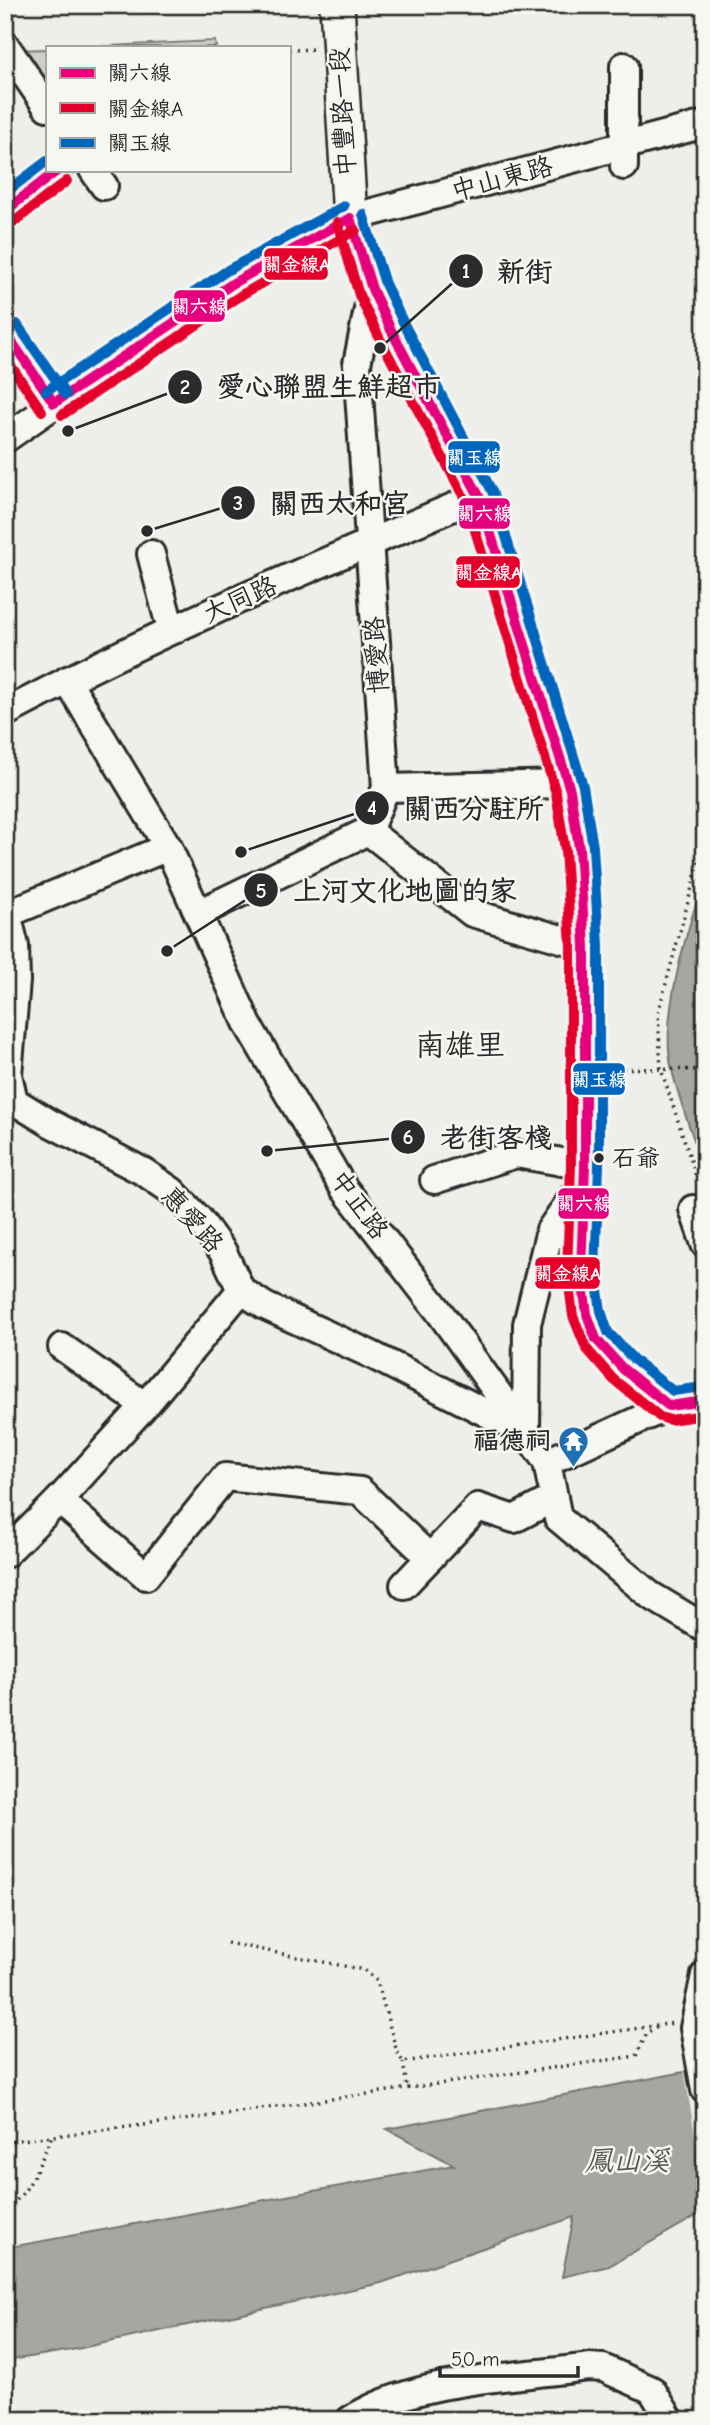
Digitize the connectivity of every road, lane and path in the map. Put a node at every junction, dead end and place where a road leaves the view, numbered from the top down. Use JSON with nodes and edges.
{"nodes":[{"id":1,"x":337,"y":5,"type":"edge"},
{"id":2,"x":5,"y":45,"type":"edge"},
{"id":3,"x":624,"y":66,"type":"dead end"},
{"id":4,"x":14,"y":78,"type":"edge"},
{"id":5,"x":46,"y":106,"type":"edge"},
{"id":6,"x":705,"y":124,"type":"edge"},
{"id":7,"x":705,"y":136,"type":"edge"},
{"id":8,"x":654,"y":139,"type":"junction"},
{"id":9,"x":623,"y":157,"type":"junction"},
{"id":10,"x":55,"y":172,"type":"edge"},
{"id":11,"x":5,"y":211,"type":"edge"},
{"id":12,"x":350,"y":218,"type":"junction"},
{"id":13,"x":372,"y":289,"type":"junction"},
{"id":14,"x":5,"y":332,"type":"edge"},
{"id":15,"x":54,"y":403,"type":"junction"},
{"id":16,"x":5,"y":439,"type":"edge"},
{"id":17,"x":479,"y":496,"type":"junction"},
{"id":18,"x":369,"y":543,"type":"junction"},
{"id":19,"x":152,"y":554,"type":"dead end"},
{"id":20,"x":174,"y":630,"type":"junction"},
{"id":21,"x":67,"y":680,"type":"junction"},
{"id":22,"x":5,"y":713,"type":"edge"},
{"id":23,"x":568,"y":784,"type":"junction"},
{"id":24,"x":386,"y":788,"type":"junction"},
{"id":25,"x":369,"y":831,"type":"junction"},
{"id":26,"x":705,"y":839,"type":"edge"},
{"id":27,"x":168,"y":847,"type":"junction"},
{"id":28,"x":6,"y":913,"type":"edge"},
{"id":29,"x":200,"y":913,"type":"junction"},
{"id":30,"x":585,"y":946,"type":"junction"},
{"id":31,"x":585,"y":1068,"type":"junction"},
{"id":32,"x":661,"y":1069,"type":"junction"},
{"id":33,"x":705,"y":1070,"type":"edge"},
{"id":34,"x":584,"y":1174,"type":"junction"},
{"id":35,"x":435,"y":1180,"type":"dead end"},
{"id":36,"x":697,"y":1200,"type":"joint"},
{"id":37,"x":705,"y":1244,"type":"edge"},
{"id":38,"x":240,"y":1290,"type":"junction"},
{"id":39,"x":62,"y":1347,"type":"dead end"},
{"id":40,"x":705,"y":1401,"type":"edge"},
{"id":41,"x":144,"y":1405,"type":"junction"},
{"id":42,"x":669,"y":1406,"type":"junction"},
{"id":43,"x":526,"y":1433,"type":"junction"},
{"id":44,"x":547,"y":1462,"type":"junction"},
{"id":45,"x":554,"y":1497,"type":"junction"},
{"id":46,"x":59,"y":1500,"type":"junction"},
{"id":47,"x":5,"y":1554,"type":"edge"},
{"id":48,"x":430,"y":1558,"type":"junction"},
{"id":49,"x":404,"y":1585,"type":"dead end"},
{"id":50,"x":705,"y":1628,"type":"edge"},
{"id":51,"x":227,"y":1943,"type":"dead end"},
{"id":52,"x":705,"y":1975,"type":"edge"},
{"id":53,"x":402,"y":2062,"type":"junction"},
{"id":54,"x":407,"y":2088,"type":"junction"},
{"id":55,"x":705,"y":2090,"type":"edge"},
{"id":56,"x":52,"y":2136,"type":"junction"},
{"id":57,"x":5,"y":2142,"type":"edge"},
{"id":58,"x":5,"y":2208,"type":"edge"},
{"id":59,"x":387,"y":2411,"type":"edge"},
{"id":60,"x":350,"y":2420,"type":"edge"},
{"id":61,"x":670,"y":2420,"type":"edge"}],
"edges":[{"from":1,"to":12,"type":"main road","name":"中豐路一段"},
{"from":2,"to":4,"type":"street"},
{"from":3,"to":9,"type":"street"},
{"from":4,"to":5,"type":"street"},
{"from":6,"to":8,"type":"street","name":"中山東路"},
{"from":7,"to":8,"type":"street","name":"中山東路"},
{"from":8,"to":9,"type":"street","name":"中山東路"},
{"from":9,"to":12,"type":"street","name":"中山東路"},
{"from":10,"to":11,"type":"street"},
{"from":12,"to":13,"type":"main road","name":"中豐路一段"},
{"from":12,"to":15,"type":"street","name":"中山東路"},
{"from":13,"to":17,"type":"main road","name":"中豐路一段"},
{"from":13,"to":18,"type":"street","name":"博愛路"},
{"from":14,"to":15,"type":"street"},
{"from":15,"to":16,"type":"street","name":"中山東路"},
{"from":17,"to":18,"type":"street","name":"大同路"},
{"from":17,"to":23,"type":"main road","name":"中豐路一段"},
{"from":18,"to":20,"type":"street","name":"大同路"},
{"from":18,"to":24,"type":"street","name":"博愛路"},
{"from":19,"to":20,"type":"street"},
{"from":20,"to":21,"type":"street","name":"大同路"},
{"from":21,"to":22,"type":"street","name":"大同路"},
{"from":21,"to":27,"type":"street","name":"中正路"},
{"from":23,"to":24,"type":"street"},
{"from":23,"to":30,"type":"main road","name":"中豐路一段"},
{"from":24,"to":25,"type":"street","name":"博愛路"},
{"from":25,"to":29,"type":"street"},
{"from":25,"to":30,"type":"street"},
{"from":26,"to":32,"type":"path"},
{"from":27,"to":28,"type":"street","name":"惠愛路"},
{"from":27,"to":29,"type":"street","name":"中正路"},
{"from":28,"to":38,"type":"street","name":"惠愛路"},
{"from":29,"to":43,"type":"street","name":"中正路"},
{"from":30,"to":31,"type":"main road","name":"中豐路一段"},
{"from":31,"to":32,"type":"path"},
{"from":31,"to":34,"type":"main road","name":"中豐路一段"},
{"from":32,"to":33,"type":"path"},
{"from":32,"to":36,"type":"path"},
{"from":34,"to":35,"type":"street"},
{"from":34,"to":42,"type":"main road","name":"中豐路一段"},
{"from":34,"to":43,"type":"street"},
{"from":36,"to":37,"type":"street"},
{"from":38,"to":41,"type":"street"},
{"from":38,"to":43,"type":"street"},
{"from":39,"to":41,"type":"street"},
{"from":40,"to":42,"type":"main road"},
{"from":41,"to":46,"type":"street"},
{"from":42,"to":44,"type":"street"},
{"from":43,"to":44,"type":"street","name":"中正路"},
{"from":44,"to":45,"type":"street","name":"中正路"},
{"from":45,"to":48,"type":"street"},
{"from":45,"to":50,"type":"street","name":"中正路"},
{"from":46,"to":47,"type":"street"},
{"from":46,"to":48,"type":"street"},
{"from":48,"to":49,"type":"street"},
{"from":51,"to":53,"type":"path"},
{"from":52,"to":55,"type":"street"},
{"from":53,"to":54,"type":"path"},
{"from":53,"to":54,"type":"path"},
{"from":54,"to":56,"type":"path"},
{"from":56,"to":57,"type":"path"},
{"from":56,"to":58,"type":"path"},
{"from":59,"to":60,"type":"street"},
{"from":59,"to":61,"type":"street"}]}
